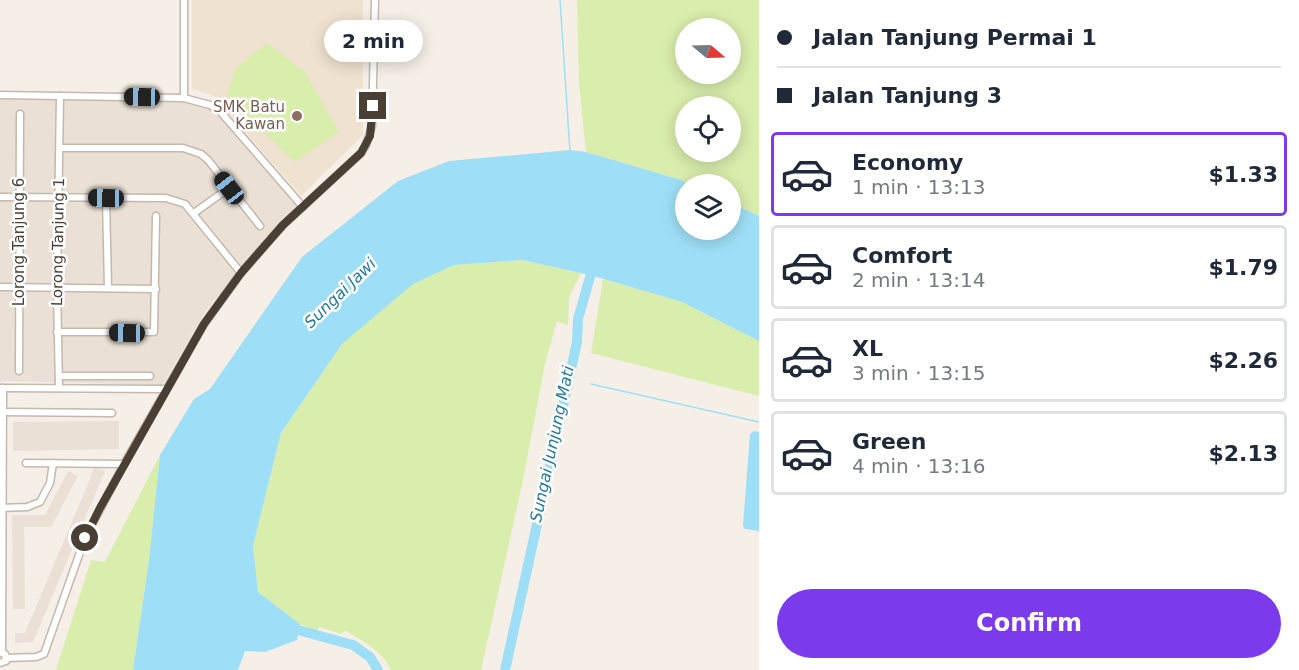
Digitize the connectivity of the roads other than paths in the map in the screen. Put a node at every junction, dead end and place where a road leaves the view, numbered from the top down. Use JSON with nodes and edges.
{"nodes":[{"id":1,"x":184,"y":0,"type":"edge"},
{"id":2,"x":375,"y":0,"type":"edge"},
{"id":3,"x":0,"y":95,"type":"edge"},
{"id":4,"x":60,"y":96,"type":"junction"},
{"id":5,"x":184,"y":98,"type":"junction"},
{"id":6,"x":20,"y":114,"type":"dead end"},
{"id":7,"x":60,"y":148,"type":"junction"},
{"id":8,"x":229,"y":188,"type":"junction"},
{"id":9,"x":0,"y":197,"type":"edge"},
{"id":10,"x":19,"y":197,"type":"junction"},
{"id":11,"x":59,"y":198,"type":"junction"},
{"id":12,"x":106,"y":198,"type":"junction"},
{"id":13,"x":303,"y":207,"type":"junction"},
{"id":14,"x":194,"y":213,"type":"junction"},
{"id":15,"x":156,"y":216,"type":"dead end"},
{"id":16,"x":260,"y":226,"type":"dead end"},
{"id":17,"x":241,"y":273,"type":"junction"},
{"id":18,"x":0,"y":287,"type":"edge"},
{"id":19,"x":19,"y":287,"type":"junction"},
{"id":20,"x":57,"y":288,"type":"junction"},
{"id":21,"x":108,"y":288,"type":"junction"},
{"id":22,"x":156,"y":289,"type":"junction"},
{"id":23,"x":57,"y":332,"type":"junction"},
{"id":24,"x":19,"y":371,"type":"dead end"},
{"id":25,"x":59,"y":376,"type":"junction"},
{"id":26,"x":150,"y":376,"type":"dead end"},
{"id":27,"x":58,"y":387,"type":"junction"},
{"id":28,"x":2,"y":388,"type":"edge"},
{"id":29,"x":166,"y":389,"type":"junction"},
{"id":30,"x":2,"y":412,"type":"junction"},
{"id":31,"x":112,"y":413,"type":"dead end"},
{"id":32,"x":26,"y":463,"type":"dead end"},
{"id":33,"x":53,"y":463,"type":"junction"},
{"id":34,"x":124,"y":464,"type":"junction"},
{"id":35,"x":1,"y":508,"type":"edge"},
{"id":36,"x":1,"y":559,"type":"edge"},
{"id":37,"x":3,"y":655,"type":"edge"},
{"id":38,"x":0,"y":663,"type":"edge"}],
"edges":[{"from":1,"to":5,"type":"street"},
{"from":2,"to":13,"type":"street"},
{"from":3,"to":4,"type":"street"},
{"from":4,"to":5,"type":"street"},
{"from":4,"to":7,"type":"street","name":"Lorong Tanjung 1"},
{"from":5,"to":13,"type":"street"},
{"from":6,"to":10,"type":"street","name":"Lorong Tanjung 6"},
{"from":7,"to":8,"type":"street"},
{"from":7,"to":11,"type":"street","name":"Lorong Tanjung 1"},
{"from":8,"to":14,"type":"street"},
{"from":8,"to":16,"type":"street"},
{"from":9,"to":10,"type":"street"},
{"from":10,"to":11,"type":"street"},
{"from":10,"to":19,"type":"street","name":"Lorong Tanjung 6"},
{"from":11,"to":12,"type":"street"},
{"from":11,"to":20,"type":"street","name":"Lorong Tanjung 1"},
{"from":12,"to":14,"type":"street"},
{"from":12,"to":21,"type":"street"},
{"from":13,"to":17,"type":"street"},
{"from":14,"to":17,"type":"street"},
{"from":15,"to":22,"type":"street"},
{"from":17,"to":29,"type":"street"},
{"from":18,"to":19,"type":"street"},
{"from":19,"to":20,"type":"street"},
{"from":19,"to":24,"type":"street","name":"Lorong Tanjung 6"},
{"from":20,"to":21,"type":"street"},
{"from":20,"to":23,"type":"street","name":"Lorong Tanjung 1"},
{"from":21,"to":22,"type":"street"},
{"from":22,"to":23,"type":"street"},
{"from":23,"to":25,"type":"street","name":"Lorong Tanjung 1"},
{"from":25,"to":26,"type":"street"},
{"from":25,"to":27,"type":"street","name":"Lorong Tanjung 1"},
{"from":27,"to":28,"type":"street"},
{"from":27,"to":29,"type":"street"},
{"from":28,"to":30,"type":"street"},
{"from":29,"to":34,"type":"street"},
{"from":30,"to":31,"type":"street"},
{"from":30,"to":35,"type":"street"},
{"from":32,"to":33,"type":"street"},
{"from":33,"to":34,"type":"street"},
{"from":33,"to":35,"type":"street"},
{"from":34,"to":37,"type":"street"},
{"from":35,"to":36,"type":"street"},
{"from":36,"to":37,"type":"street"},
{"from":37,"to":38,"type":"street"}]}
